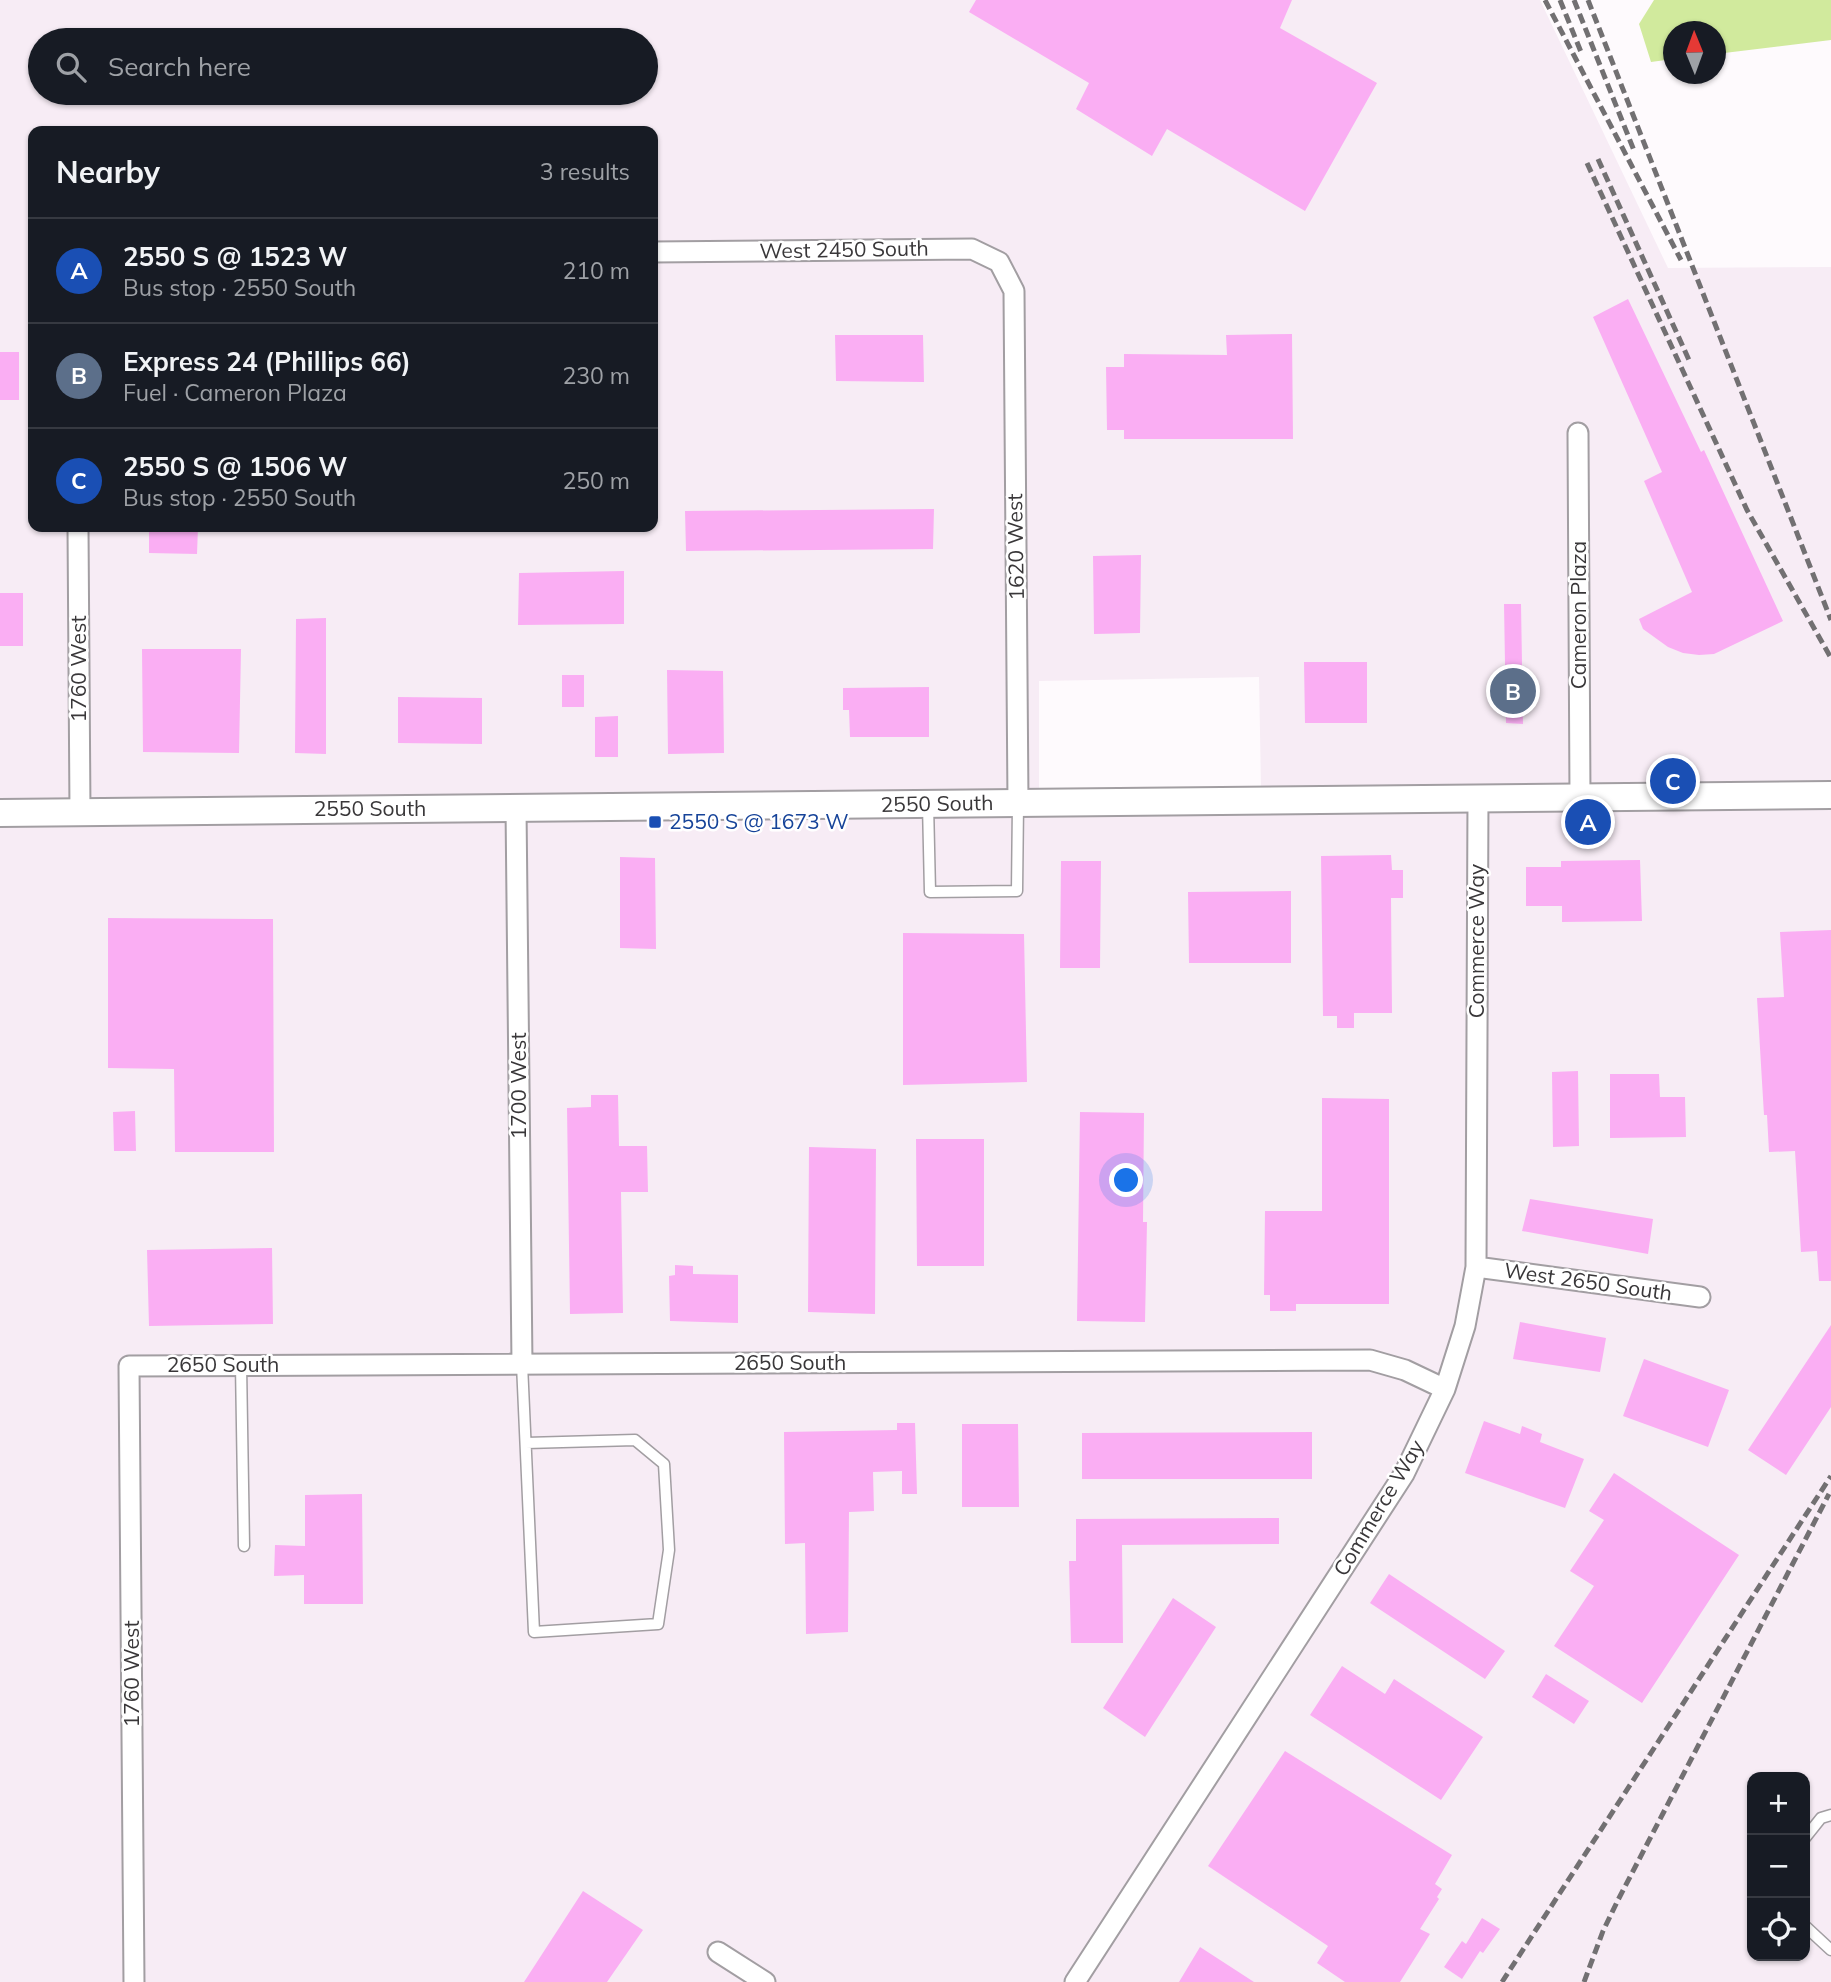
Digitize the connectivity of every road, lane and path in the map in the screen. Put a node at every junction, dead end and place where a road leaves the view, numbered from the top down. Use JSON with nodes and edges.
{"nodes":[{"id":1,"x":658,"y":252,"type":"edge"},
{"id":2,"x":1014,"y":291,"type":"joint"},
{"id":3,"x":1578,"y":433,"type":"dead end"},
{"id":4,"x":78,"y":532,"type":"edge"},
{"id":5,"x":1831,"y":795,"type":"edge"},
{"id":6,"x":1580,"y":797,"type":"junction"},
{"id":7,"x":1478,"y":798,"type":"junction"},
{"id":8,"x":1018,"y":803,"type":"junction"},
{"id":9,"x":928,"y":804,"type":"junction"},
{"id":10,"x":516,"y":808,"type":"junction"},
{"id":11,"x":80,"y":812,"type":"junction"},
{"id":12,"x":0,"y":813,"type":"edge"},
{"id":13,"x":1476,"y":1267,"type":"junction"},
{"id":14,"x":1700,"y":1297,"type":"dead end"},
{"id":15,"x":522,"y":1364,"type":"junction"},
{"id":16,"x":241,"y":1365,"type":"junction"},
{"id":17,"x":129,"y":1366,"type":"joint"},
{"id":18,"x":1445,"y":1389,"type":"junction"},
{"id":19,"x":526,"y":1443,"type":"junction"},
{"id":20,"x":244,"y":1546,"type":"dead end"},
{"id":21,"x":1831,"y":1815,"type":"edge"},
{"id":22,"x":1807,"y":1835,"type":"edge"},
{"id":23,"x":1810,"y":1931,"type":"edge"},
{"id":24,"x":1831,"y":1950,"type":"edge"},
{"id":25,"x":718,"y":1952,"type":"dead end"},
{"id":26,"x":134,"y":1982,"type":"edge"},
{"id":27,"x":765,"y":1982,"type":"edge"},
{"id":28,"x":1075,"y":1982,"type":"edge"}],
"edges":[{"from":1,"to":2,"type":"street","name":"West 2450 South"},
{"from":2,"to":8,"type":"street","name":"1620 West"},
{"from":3,"to":6,"type":"street","name":"Cameron Plaza"},
{"from":4,"to":11,"type":"street","name":"1760 West"},
{"from":5,"to":6,"type":"main road","name":"2550 South"},
{"from":6,"to":7,"type":"main road","name":"2550 South"},
{"from":7,"to":8,"type":"main road","name":"2550 South"},
{"from":7,"to":13,"type":"street","name":"Commerce Way"},
{"from":8,"to":9,"type":"main road","name":"2550 South"},
{"from":8,"to":9,"type":"lane"},
{"from":9,"to":10,"type":"main road","name":"2550 South"},
{"from":10,"to":11,"type":"main road","name":"2550 South"},
{"from":10,"to":15,"type":"street","name":"1700 West"},
{"from":11,"to":12,"type":"main road","name":"2550 South"},
{"from":13,"to":14,"type":"street","name":"West 2650 South"},
{"from":13,"to":18,"type":"street","name":"Commerce Way"},
{"from":15,"to":16,"type":"street","name":"2650 South"},
{"from":15,"to":18,"type":"street","name":"2650 South"},
{"from":15,"to":19,"type":"lane"},
{"from":16,"to":17,"type":"street","name":"2650 South"},
{"from":16,"to":20,"type":"lane"},
{"from":17,"to":26,"type":"street","name":"1760 West"},
{"from":18,"to":28,"type":"street","name":"Commerce Way"},
{"from":19,"to":19,"type":"lane"},
{"from":21,"to":22,"type":"lane"},
{"from":23,"to":24,"type":"lane"},
{"from":25,"to":27,"type":"street"}]}
